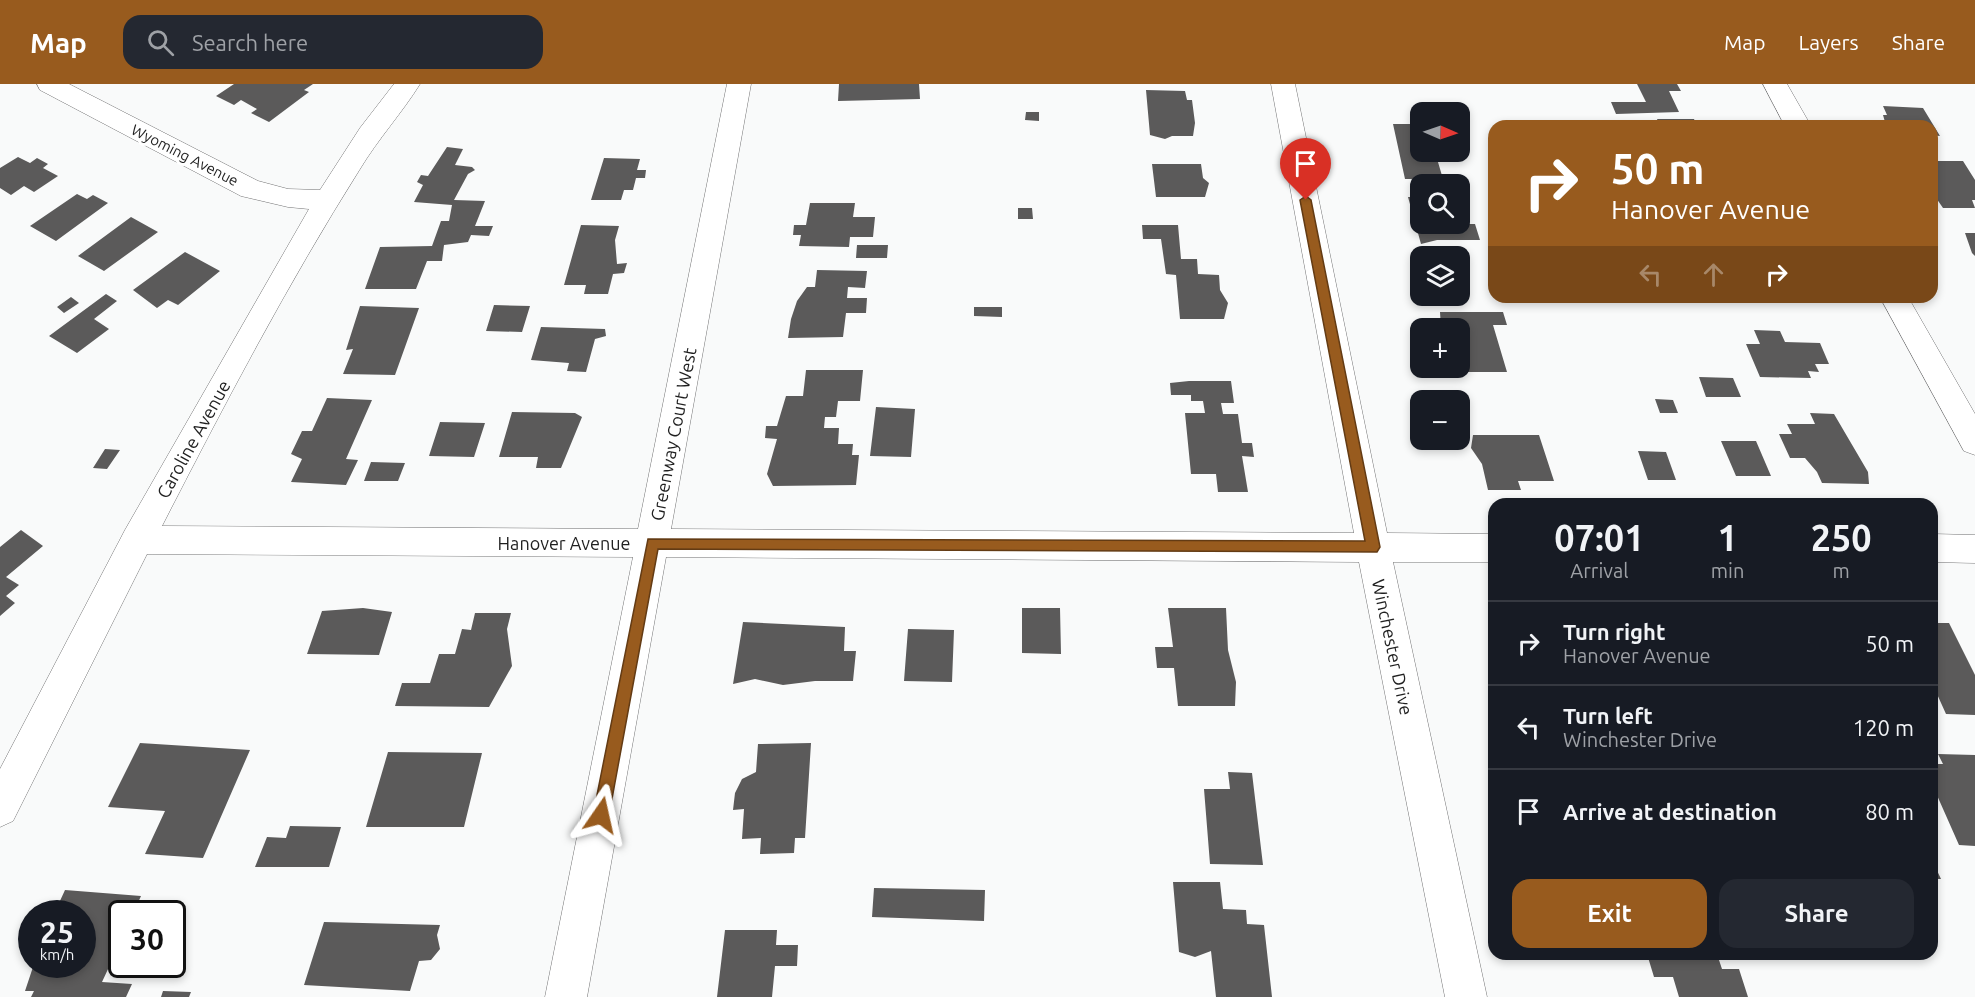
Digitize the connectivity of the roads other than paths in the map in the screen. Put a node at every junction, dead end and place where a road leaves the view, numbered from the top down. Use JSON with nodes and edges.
{"nodes":[{"id":1,"x":49,"y":84,"type":"edge"},
{"id":2,"x":408,"y":84,"type":"edge"},
{"id":3,"x":738,"y":84,"type":"edge"},
{"id":4,"x":1283,"y":84,"type":"edge"},
{"id":5,"x":1775,"y":84,"type":"edge"},
{"id":6,"x":1795,"y":120,"type":"edge"},
{"id":7,"x":328,"y":200,"type":"junction"},
{"id":8,"x":1897,"y":303,"type":"edge"},
{"id":9,"x":1975,"y":442,"type":"edge"},
{"id":10,"x":138,"y":540,"type":"junction"},
{"id":11,"x":652,"y":543,"type":"junction"},
{"id":12,"x":1373,"y":547,"type":"junction"},
{"id":13,"x":1488,"y":548,"type":"edge"},
{"id":14,"x":1938,"y":548,"type":"edge"},
{"id":15,"x":1975,"y":549,"type":"edge"},
{"id":16,"x":0,"y":808,"type":"edge"},
{"id":17,"x":566,"y":997,"type":"edge"},
{"id":18,"x":1466,"y":997,"type":"edge"}],
"edges":[{"from":1,"to":7,"type":"street","name":"Wyoming Avenue"},
{"from":2,"to":7,"type":"street","name":"Caroline Avenue"},
{"from":3,"to":11,"type":"street","name":"Greenway Court West"},
{"from":4,"to":12,"type":"street","name":"Winchester Drive"},
{"from":5,"to":6,"type":"street"},
{"from":7,"to":10,"type":"street","name":"Caroline Avenue"},
{"from":8,"to":9,"type":"street"},
{"from":10,"to":11,"type":"street","name":"Hanover Avenue"},
{"from":10,"to":16,"type":"street","name":"Caroline Avenue"},
{"from":11,"to":12,"type":"street","name":"Hanover Avenue"},
{"from":11,"to":17,"type":"street","name":"Greenway Court West"},
{"from":12,"to":13,"type":"street","name":"Hanover Avenue"},
{"from":12,"to":18,"type":"street","name":"Winchester Drive"},
{"from":14,"to":15,"type":"street"}]}
